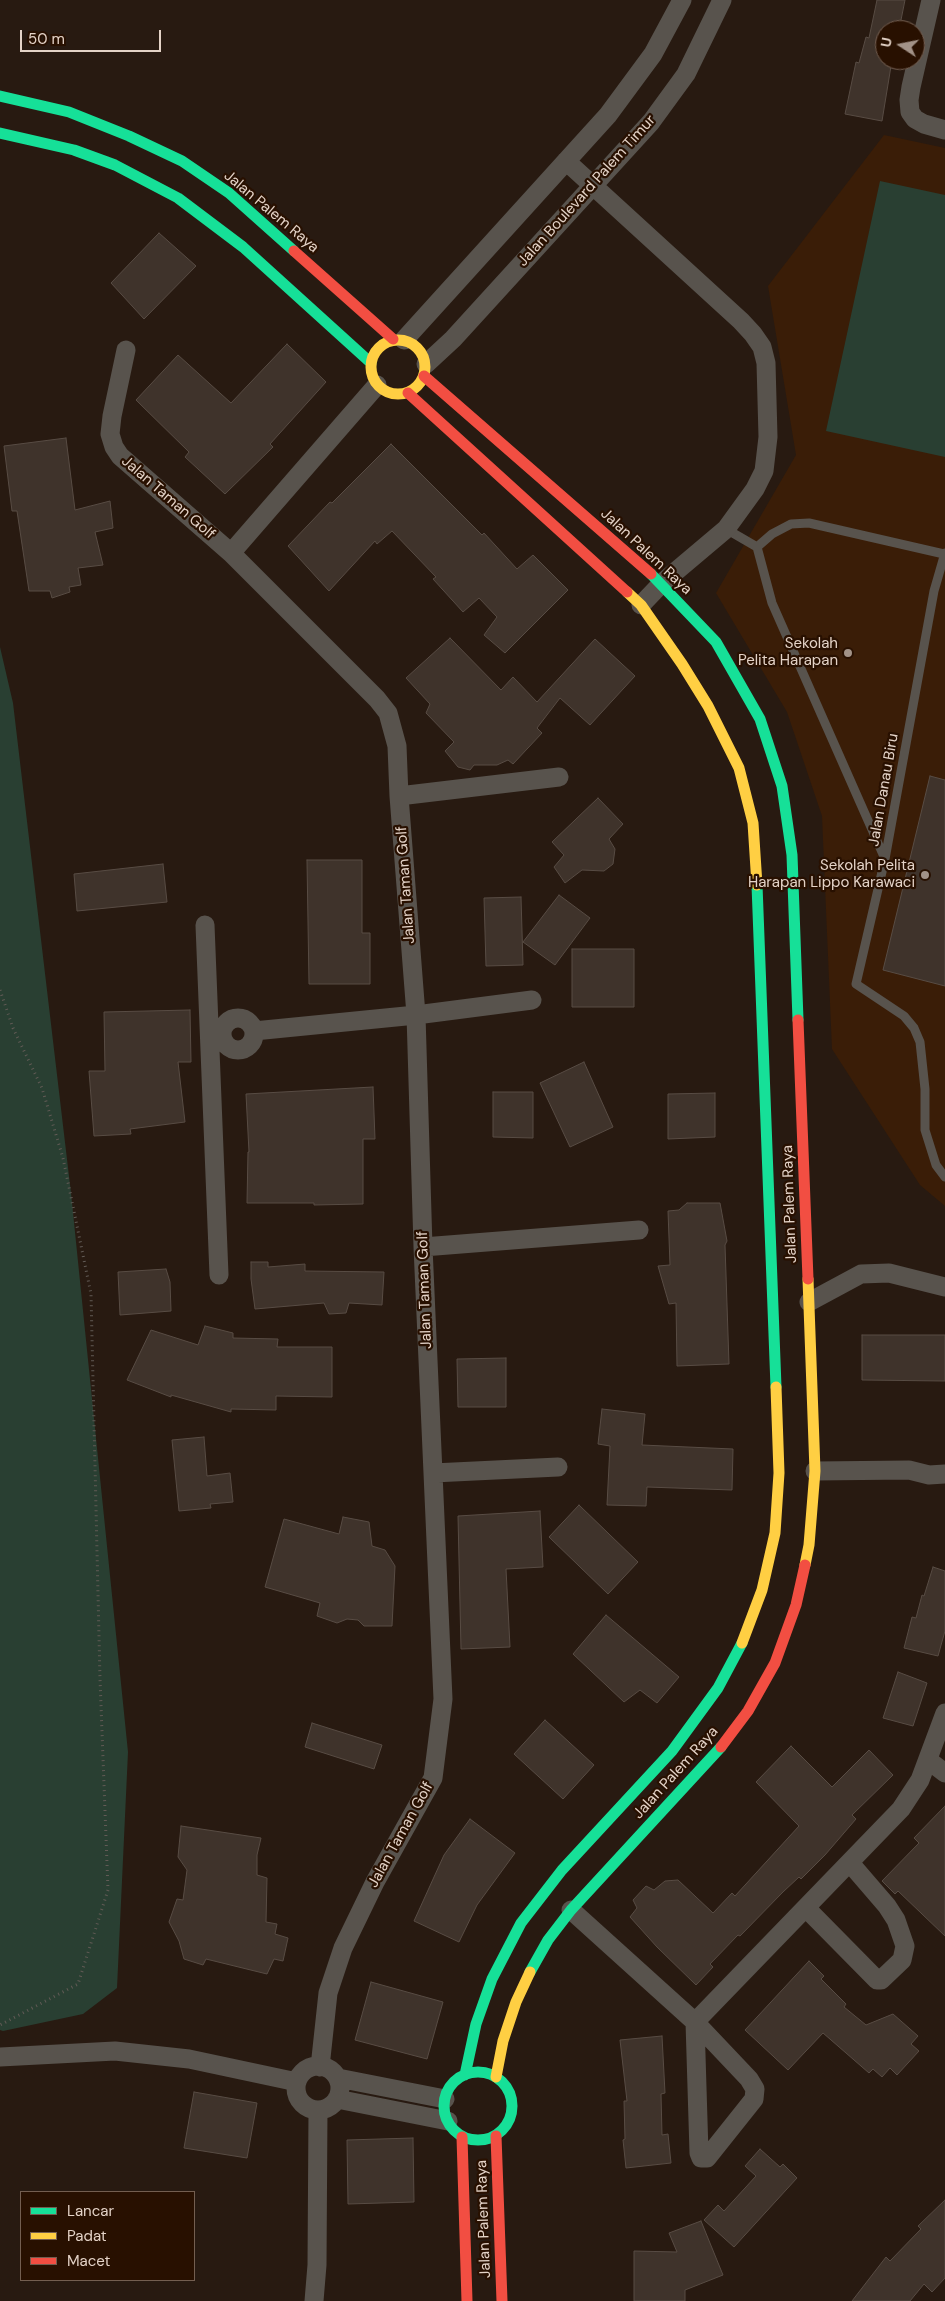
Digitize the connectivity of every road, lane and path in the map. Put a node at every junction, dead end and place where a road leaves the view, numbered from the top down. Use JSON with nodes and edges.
{"nodes":[{"id":1,"x":682,"y":0,"type":"edge"},
{"id":2,"x":722,"y":0,"type":"edge"},
{"id":3,"x":931,"y":0,"type":"edge"},
{"id":4,"x":0,"y":96,"type":"edge"},
{"id":5,"x":945,"y":130,"type":"edge"},
{"id":6,"x":0,"y":133,"type":"edge"},
{"id":7,"x":566,"y":161,"type":"junction"},
{"id":8,"x":593,"y":186,"type":"junction"},
{"id":9,"x":398,"y":340,"type":"junction"},
{"id":10,"x":126,"y":350,"type":"dead end"},
{"id":11,"x":370,"y":363,"type":"junction"},
{"id":12,"x":425,"y":370,"type":"junction"},
{"id":13,"x":376,"y":385,"type":"junction"},
{"id":14,"x":408,"y":393,"type":"junction"},
{"id":15,"x":726,"y":529,"type":"junction"},
{"id":16,"x":757,"y":547,"type":"junction"},
{"id":17,"x":231,"y":553,"type":"junction"},
{"id":18,"x":945,"y":554,"type":"edge"},
{"id":19,"x":662,"y":583,"type":"junction"},
{"id":20,"x":641,"y":605,"type":"junction"},
{"id":21,"x":559,"y":777,"type":"dead end"},
{"id":22,"x":399,"y":796,"type":"junction"},
{"id":23,"x":885,"y":859,"type":"junction"},
{"id":24,"x":205,"y":925,"type":"dead end"},
{"id":25,"x":0,"y":990,"type":"edge"},
{"id":26,"x":532,"y":1000,"type":"dead end"},
{"id":27,"x":416,"y":1015,"type":"junction"},
{"id":28,"x":216,"y":1036,"type":"junction"},
{"id":29,"x":945,"y":1177,"type":"edge"},
{"id":30,"x":639,"y":1230,"type":"dead end"},
{"id":31,"x":423,"y":1247,"type":"junction"},
{"id":32,"x":219,"y":1275,"type":"dead end"},
{"id":33,"x":945,"y":1287,"type":"edge"},
{"id":34,"x":809,"y":1302,"type":"junction"},
{"id":35,"x":558,"y":1467,"type":"dead end"},
{"id":36,"x":433,"y":1473,"type":"junction"},
{"id":37,"x":937,"y":1474,"type":"edge"},
{"id":38,"x":815,"y":1477,"type":"junction"},
{"id":39,"x":945,"y":1714,"type":"edge"},
{"id":40,"x":928,"y":1760,"type":"junction"},
{"id":41,"x":945,"y":1773,"type":"edge"},
{"id":42,"x":850,"y":1863,"type":"junction"},
{"id":43,"x":806,"y":1908,"type":"junction"},
{"id":44,"x":571,"y":1910,"type":"junction"},
{"id":45,"x":695,"y":2022,"type":"junction"},
{"id":46,"x":0,"y":2024,"type":"edge"},
{"id":47,"x":0,"y":2057,"type":"edge"},
{"id":48,"x":320,"y":2066,"type":"junction"},
{"id":49,"x":466,"y":2075,"type":"junction"},
{"id":50,"x":496,"y":2077,"type":"junction"},
{"id":51,"x":338,"y":2078,"type":"junction"},
{"id":52,"x":297,"y":2082,"type":"junction"},
{"id":53,"x":337,"y":2099,"type":"junction"},
{"id":54,"x":445,"y":2099,"type":"junction"},
{"id":55,"x":318,"y":2110,"type":"junction"},
{"id":56,"x":448,"y":2121,"type":"junction"},
{"id":57,"x":462,"y":2136,"type":"junction"},
{"id":58,"x":496,"y":2136,"type":"junction"},
{"id":59,"x":314,"y":2301,"type":"edge"},
{"id":60,"x":467,"y":2301,"type":"edge"},
{"id":61,"x":502,"y":2301,"type":"edge"}],
"edges":[{"from":1,"to":7,"type":"street"},
{"from":2,"to":8,"type":"street","name":"Jalan Boulevard Palem Timur"},
{"from":3,"to":5,"type":"street"},
{"from":4,"to":9,"type":"street","name":"Jalan Palem Raya"},
{"from":6,"to":11,"type":"street"},
{"from":7,"to":8,"type":"street"},
{"from":7,"to":9,"type":"street"},
{"from":8,"to":12,"type":"street","name":"Jalan Boulevard Palem Timur"},
{"from":8,"to":15,"type":"street"},
{"from":9,"to":11,"type":"street"},
{"from":9,"to":12,"type":"street"},
{"from":10,"to":17,"type":"street","name":"Jalan Taman Golf"},
{"from":11,"to":13,"type":"street"},
{"from":12,"to":14,"type":"street"},
{"from":12,"to":19,"type":"street","name":"Jalan Palem Raya"},
{"from":13,"to":14,"type":"street"},
{"from":13,"to":17,"type":"street"},
{"from":14,"to":20,"type":"street","name":"Jalan Palem Raya"},
{"from":15,"to":16,"type":"lane"},
{"from":15,"to":19,"type":"street"},
{"from":16,"to":18,"type":"lane"},
{"from":16,"to":23,"type":"lane"},
{"from":17,"to":22,"type":"street","name":"Jalan Taman Golf"},
{"from":18,"to":23,"type":"lane","name":"Jalan Danau Biru"},
{"from":19,"to":20,"type":"street"},
{"from":19,"to":34,"type":"street","name":"Jalan Palem Raya"},
{"from":20,"to":49,"type":"street","name":"Jalan Palem Raya"},
{"from":21,"to":22,"type":"street"},
{"from":22,"to":27,"type":"street","name":"Jalan Taman Golf"},
{"from":23,"to":29,"type":"lane","name":"Jalan Danau Biru"},
{"from":24,"to":28,"type":"street"},
{"from":25,"to":46,"type":"path"},
{"from":26,"to":27,"type":"street"},
{"from":27,"to":28,"type":"street"},
{"from":27,"to":31,"type":"street","name":"Jalan Taman Golf"},
{"from":28,"to":32,"type":"street"},
{"from":30,"to":31,"type":"street"},
{"from":31,"to":36,"type":"street","name":"Jalan Taman Golf"},
{"from":33,"to":34,"type":"street"},
{"from":34,"to":38,"type":"street","name":"Jalan Palem Raya"},
{"from":35,"to":36,"type":"street"},
{"from":36,"to":48,"type":"street","name":"Jalan Taman Golf"},
{"from":37,"to":38,"type":"street"},
{"from":38,"to":44,"type":"street","name":"Jalan Palem Raya"},
{"from":39,"to":40,"type":"street"},
{"from":40,"to":41,"type":"street"},
{"from":40,"to":42,"type":"street"},
{"from":42,"to":43,"type":"street"},
{"from":42,"to":43,"type":"street"},
{"from":43,"to":45,"type":"street"},
{"from":44,"to":45,"type":"street"},
{"from":44,"to":50,"type":"street","name":"Jalan Palem Raya"},
{"from":45,"to":45,"type":"street"},
{"from":47,"to":52,"type":"street"},
{"from":48,"to":51,"type":"street"},
{"from":48,"to":52,"type":"street"},
{"from":49,"to":50,"type":"street"},
{"from":49,"to":54,"type":"street"},
{"from":50,"to":58,"type":"street"},
{"from":51,"to":53,"type":"street"},
{"from":51,"to":54,"type":"street"},
{"from":52,"to":55,"type":"street"},
{"from":53,"to":55,"type":"street"},
{"from":53,"to":56,"type":"street"},
{"from":54,"to":56,"type":"street"},
{"from":55,"to":59,"type":"street"},
{"from":56,"to":57,"type":"street"},
{"from":57,"to":58,"type":"street"},
{"from":57,"to":60,"type":"street","name":"Jalan Palem Raya"},
{"from":58,"to":61,"type":"street","name":"Jalan Palem Raya"}]}
